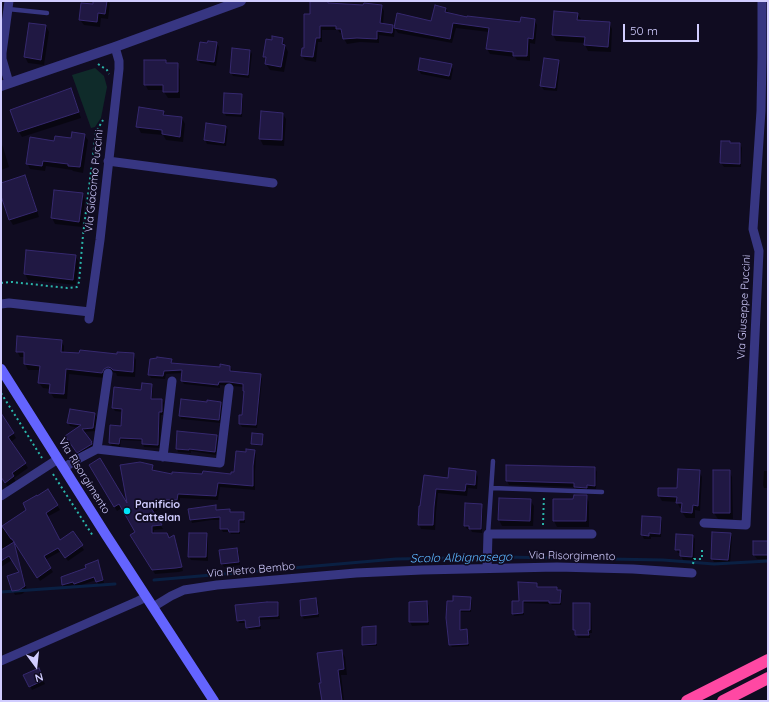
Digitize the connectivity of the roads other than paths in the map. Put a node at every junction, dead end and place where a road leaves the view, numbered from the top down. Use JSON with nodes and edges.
{"nodes":[{"id":1,"x":241,"y":1,"type":"edge"},
{"id":2,"x":762,"y":1,"type":"edge"},
{"id":3,"x":9,"y":5,"type":"edge"},
{"id":4,"x":47,"y":13,"type":"dead end"},
{"id":5,"x":115,"y":47,"type":"junction"},
{"id":6,"x":5,"y":85,"type":"edge"},
{"id":7,"x":108,"y":162,"type":"junction"},
{"id":8,"x":273,"y":183,"type":"dead end"},
{"id":9,"x":1,"y":304,"type":"edge"},
{"id":10,"x":1,"y":369,"type":"edge"},
{"id":11,"x":108,"y":373,"type":"dead end"},
{"id":12,"x":172,"y":381,"type":"dead end"},
{"id":13,"x":229,"y":388,"type":"dead end"},
{"id":14,"x":97,"y":449,"type":"junction"},
{"id":15,"x":162,"y":457,"type":"junction"},
{"id":16,"x":58,"y":458,"type":"junction"},
{"id":17,"x":493,"y":461,"type":"dead end"},
{"id":18,"x":64,"y":468,"type":"junction"},
{"id":19,"x":492,"y":488,"type":"junction"},
{"id":20,"x":602,"y":492,"type":"dead end"},
{"id":21,"x":1,"y":496,"type":"edge"},
{"id":22,"x":704,"y":523,"type":"dead end"},
{"id":23,"x":488,"y":534,"type":"junction"},
{"id":24,"x":592,"y":534,"type":"dead end"},
{"id":25,"x":487,"y":561,"type":"junction"},
{"id":26,"x":692,"y":572,"type":"dead end"},
{"id":27,"x":356,"y":573,"type":"joint"},
{"id":28,"x":146,"y":597,"type":"junction"},
{"id":29,"x":153,"y":607,"type":"junction"},
{"id":30,"x":768,"y":660,"type":"edge"},
{"id":31,"x":1,"y":661,"type":"edge"},
{"id":32,"x":768,"y":678,"type":"edge"},
{"id":33,"x":214,"y":701,"type":"edge"},
{"id":34,"x":687,"y":701,"type":"edge"},
{"id":35,"x":723,"y":701,"type":"edge"}],
"edges":[{"from":1,"to":5,"type":"street"},
{"from":2,"to":22,"type":"street","name":"Via Giuseppe Puccini"},
{"from":3,"to":4,"type":"lane"},
{"from":3,"to":6,"type":"street"},
{"from":5,"to":6,"type":"street"},
{"from":5,"to":7,"type":"street","name":"Via Giacomo Puccini"},
{"from":7,"to":8,"type":"street"},
{"from":7,"to":9,"type":"street","name":"Via Giacomo Puccini"},
{"from":10,"to":16,"type":"main road","name":"Via Risorgimento"},
{"from":11,"to":14,"type":"street"},
{"from":12,"to":15,"type":"street"},
{"from":13,"to":15,"type":"street"},
{"from":14,"to":15,"type":"street"},
{"from":14,"to":18,"type":"street"},
{"from":16,"to":18,"type":"main road","name":"Via Risorgimento"},
{"from":16,"to":21,"type":"street"},
{"from":17,"to":19,"type":"lane"},
{"from":18,"to":28,"type":"main road","name":"Via Risorgimento"},
{"from":19,"to":20,"type":"lane"},
{"from":19,"to":23,"type":"lane"},
{"from":23,"to":24,"type":"street"},
{"from":23,"to":25,"type":"street"},
{"from":25,"to":26,"type":"street","name":"Via Risorgimento"},
{"from":25,"to":27,"type":"street","name":"Via Risorgimento"},
{"from":27,"to":29,"type":"street","name":"Via Pietro Bembo"},
{"from":28,"to":29,"type":"main road"},
{"from":28,"to":31,"type":"street"},
{"from":29,"to":33,"type":"main road"},
{"from":30,"to":34,"type":"highway"},
{"from":32,"to":35,"type":"highway"}]}
